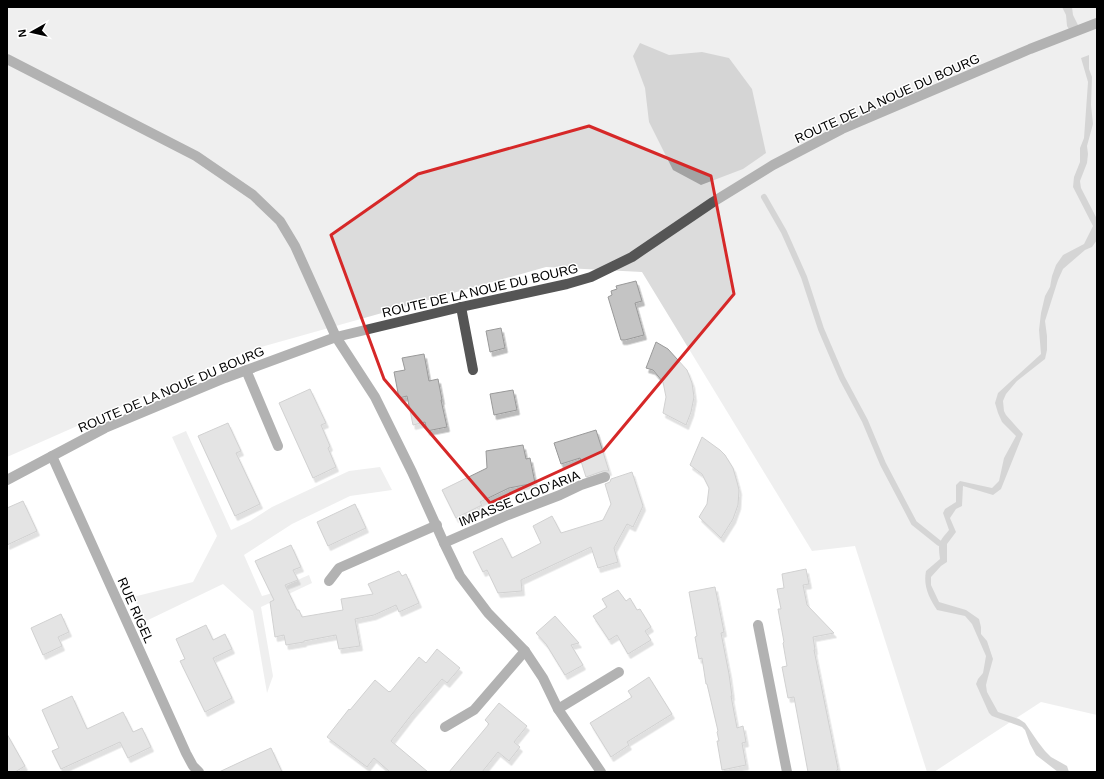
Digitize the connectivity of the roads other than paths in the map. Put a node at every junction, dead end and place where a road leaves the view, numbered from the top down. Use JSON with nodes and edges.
{"nodes":[{"id":1,"x":1097,"y":24,"type":"edge"},
{"id":2,"x":7,"y":59,"type":"edge"},
{"id":3,"x":461,"y":307,"type":"junction"},
{"id":4,"x":336,"y":337,"type":"junction"},
{"id":5,"x":246,"y":370,"type":"junction"},
{"id":6,"x":473,"y":370,"type":"dead end"},
{"id":7,"x":278,"y":446,"type":"dead end"},
{"id":8,"x":52,"y":456,"type":"junction"},
{"id":9,"x":605,"y":478,"type":"dead end"},
{"id":10,"x":7,"y":480,"type":"edge"},
{"id":11,"x":436,"y":525,"type":"junction"},
{"id":12,"x":444,"y":543,"type":"junction"},
{"id":13,"x":329,"y":581,"type":"dead end"},
{"id":14,"x":758,"y":625,"type":"dead end"},
{"id":15,"x":525,"y":651,"type":"junction"},
{"id":16,"x":619,"y":672,"type":"dead end"},
{"id":17,"x":558,"y":709,"type":"junction"},
{"id":18,"x":445,"y":727,"type":"dead end"},
{"id":19,"x":199,"y":772,"type":"edge"},
{"id":20,"x":601,"y":772,"type":"edge"},
{"id":21,"x":787,"y":772,"type":"edge"}],
"edges":[{"from":1,"to":3,"type":"street","name":"ROUTE DE LA NOUE DU BOURG"},
{"from":2,"to":4,"type":"street"},
{"from":3,"to":4,"type":"street","name":"ROUTE DE LA NOUE DU BOURG"},
{"from":3,"to":6,"type":"street"},
{"from":4,"to":5,"type":"street","name":"ROUTE DE LA NOUE DU BOURG"},
{"from":4,"to":11,"type":"street"},
{"from":5,"to":7,"type":"street"},
{"from":5,"to":8,"type":"street","name":"ROUTE DE LA NOUE DU BOURG"},
{"from":8,"to":10,"type":"street","name":"ROUTE DE LA NOUE DU BOURG"},
{"from":8,"to":19,"type":"street","name":"RUE RIGEL"},
{"from":9,"to":12,"type":"street","name":"IMPASSE CLOD'ARIA"},
{"from":11,"to":12,"type":"street"},
{"from":11,"to":13,"type":"street"},
{"from":12,"to":15,"type":"street"},
{"from":14,"to":21,"type":"street"},
{"from":15,"to":17,"type":"street"},
{"from":15,"to":18,"type":"street"},
{"from":16,"to":17,"type":"street"},
{"from":17,"to":20,"type":"street"}]}
